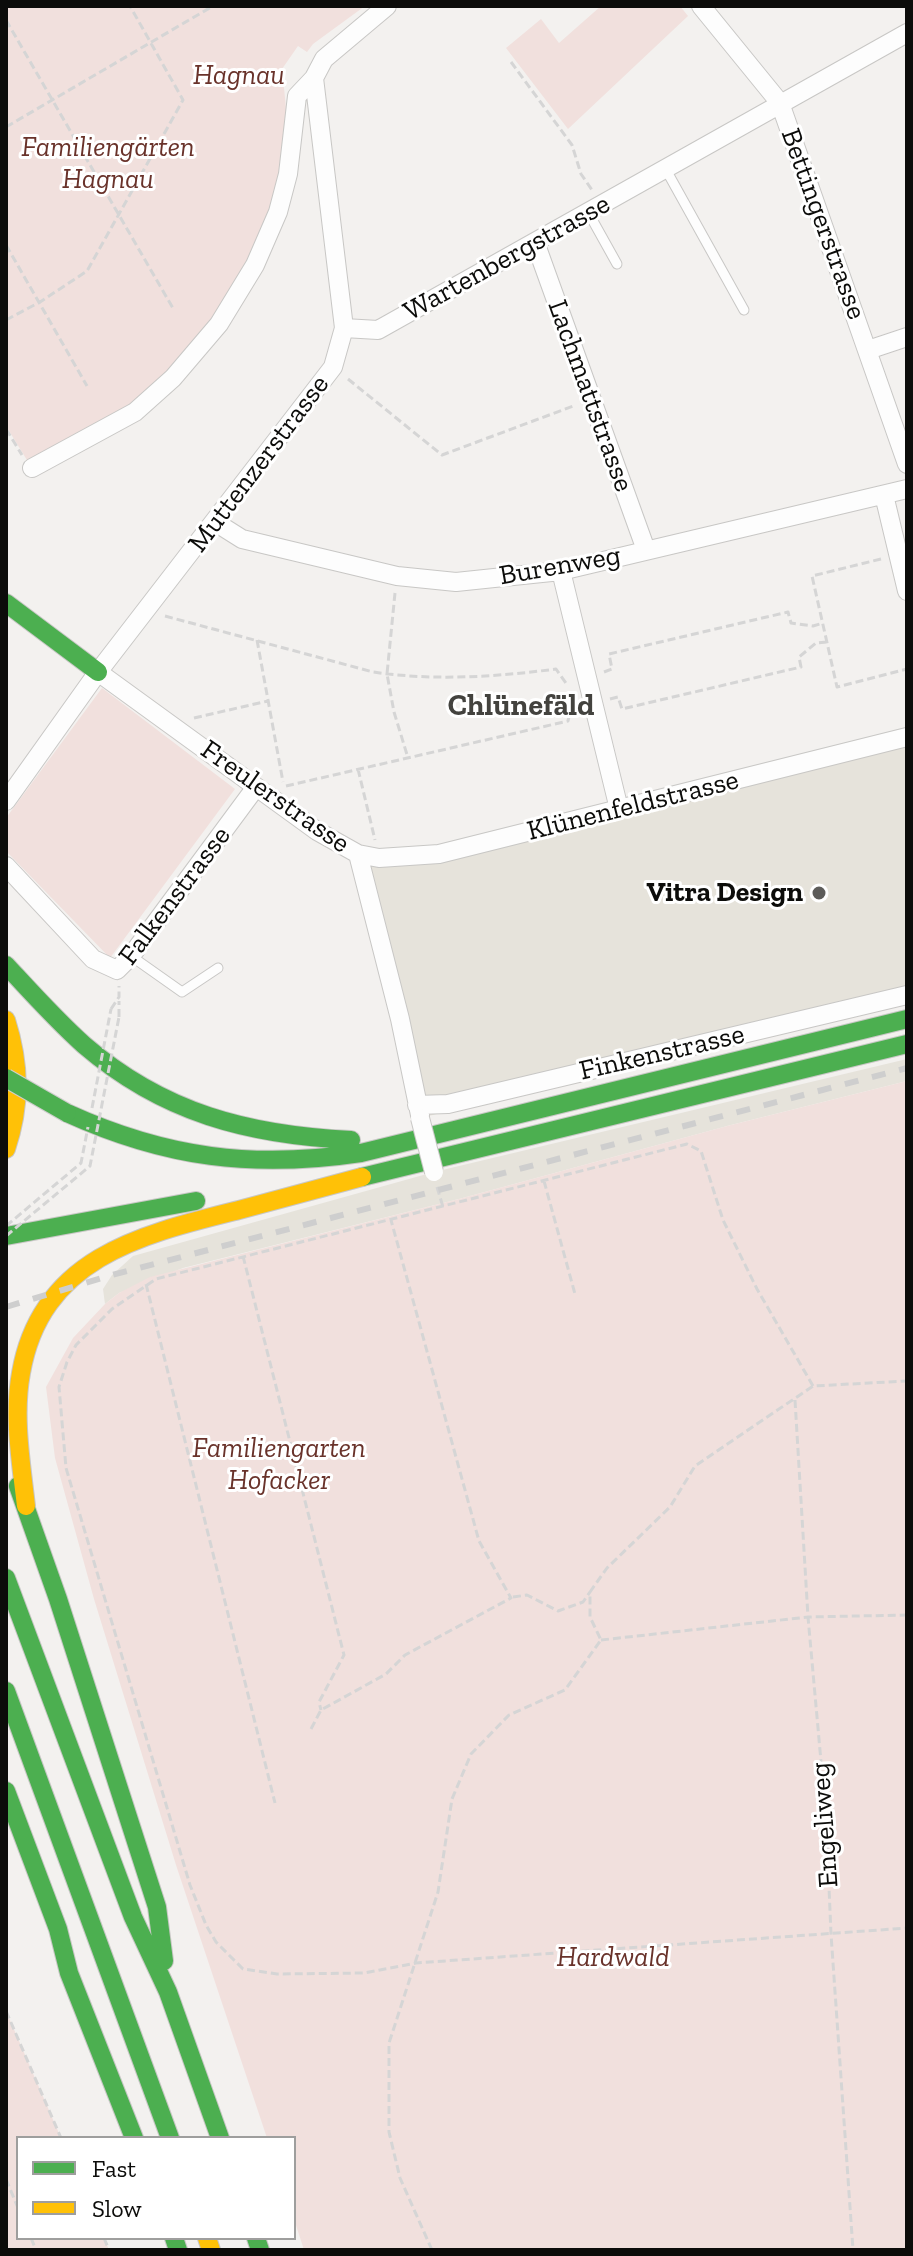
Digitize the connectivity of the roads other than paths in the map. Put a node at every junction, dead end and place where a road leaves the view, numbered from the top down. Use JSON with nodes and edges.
{"nodes":[{"id":1,"x":387,"y":6,"type":"edge"},
{"id":2,"x":701,"y":6,"type":"edge"},
{"id":3,"x":907,"y":33,"type":"edge"},
{"id":4,"x":314,"y":78,"type":"junction"},
{"id":5,"x":780,"y":103,"type":"junction"},
{"id":6,"x":665,"y":168,"type":"junction"},
{"id":7,"x":595,"y":208,"type":"junction"},
{"id":8,"x":535,"y":242,"type":"junction"},
{"id":9,"x":617,"y":264,"type":"dead end"},
{"id":10,"x":744,"y":310,"type":"dead end"},
{"id":11,"x":344,"y":328,"type":"junction"},
{"id":12,"x":907,"y":337,"type":"edge"},
{"id":13,"x":868,"y":350,"type":"junction"},
{"id":14,"x":27,"y":462,"type":"road end"},
{"id":15,"x":907,"y":464,"type":"edge"},
{"id":16,"x":907,"y":489,"type":"edge"},
{"id":17,"x":884,"y":495,"type":"junction"},
{"id":18,"x":215,"y":522,"type":"junction"},
{"id":19,"x":646,"y":550,"type":"junction"},
{"id":20,"x":561,"y":571,"type":"junction"},
{"id":21,"x":907,"y":591,"type":"edge"},
{"id":22,"x":6,"y":603,"type":"edge"},
{"id":23,"x":98,"y":672,"type":"junction"},
{"id":24,"x":907,"y":737,"type":"edge"},
{"id":25,"x":256,"y":787,"type":"junction"},
{"id":26,"x":6,"y":801,"type":"edge"},
{"id":27,"x":619,"y":809,"type":"junction"},
{"id":28,"x":358,"y":854,"type":"junction"},
{"id":29,"x":6,"y":866,"type":"edge"},
{"id":30,"x":131,"y":956,"type":"junction"},
{"id":31,"x":6,"y":965,"type":"edge"},
{"id":32,"x":218,"y":968,"type":"dead end"},
{"id":33,"x":907,"y":995,"type":"edge"},
{"id":34,"x":907,"y":1019,"type":"edge"},
{"id":35,"x":6,"y":1020,"type":"edge"},
{"id":36,"x":907,"y":1044,"type":"edge"},
{"id":37,"x":6,"y":1078,"type":"edge"},
{"id":38,"x":419,"y":1112,"type":"junction"},
{"id":39,"x":441,"y":1132,"type":"junction"},
{"id":40,"x":6,"y":1149,"type":"edge"},
{"id":41,"x":446,"y":1155,"type":"junction"},
{"id":42,"x":434,"y":1172,"type":"dead end"},
{"id":43,"x":6,"y":1236,"type":"edge"},
{"id":44,"x":6,"y":1455,"type":"edge"},
{"id":45,"x":26,"y":1506,"type":"junction"},
{"id":46,"x":6,"y":1578,"type":"edge"},
{"id":47,"x":6,"y":1691,"type":"edge"},
{"id":48,"x":6,"y":1791,"type":"edge"},
{"id":49,"x":6,"y":1826,"type":"edge"},
{"id":50,"x":69,"y":1973,"type":"junction"},
{"id":51,"x":168,"y":1992,"type":"junction"},
{"id":52,"x":133,"y":2136,"type":"edge"},
{"id":53,"x":169,"y":2136,"type":"edge"},
{"id":54,"x":219,"y":2136,"type":"edge"}],
"edges":[{"from":1,"to":4,"type":"street"},
{"from":2,"to":5,"type":"street","name":"Bettingerstrasse"},
{"from":3,"to":5,"type":"street","name":"Wartenbergstrasse"},
{"from":4,"to":11,"type":"street","name":"Muttenzerstrasse"},
{"from":4,"to":14,"type":"street"},
{"from":5,"to":6,"type":"street","name":"Wartenbergstrasse"},
{"from":5,"to":13,"type":"street","name":"Bettingerstrasse"},
{"from":6,"to":7,"type":"street","name":"Wartenbergstrasse"},
{"from":6,"to":10,"type":"lane"},
{"from":7,"to":8,"type":"street","name":"Wartenbergstrasse"},
{"from":7,"to":9,"type":"lane"},
{"from":8,"to":11,"type":"street","name":"Wartenbergstrasse"},
{"from":8,"to":19,"type":"street","name":"Lachmattstrasse"},
{"from":11,"to":18,"type":"street","name":"Muttenzerstrasse"},
{"from":12,"to":13,"type":"street"},
{"from":13,"to":15,"type":"street","name":"Bettingerstrasse"},
{"from":16,"to":17,"type":"street","name":"Burenweg"},
{"from":17,"to":19,"type":"street","name":"Burenweg"},
{"from":17,"to":21,"type":"street"},
{"from":18,"to":20,"type":"street","name":"Burenweg"},
{"from":18,"to":23,"type":"street","name":"Muttenzerstrasse"},
{"from":19,"to":20,"type":"street","name":"Burenweg"},
{"from":20,"to":27,"type":"street"},
{"from":22,"to":23,"type":"main road","name":"Freulerstrasse"},
{"from":23,"to":25,"type":"street","name":"Freulerstrasse"},
{"from":23,"to":26,"type":"street","name":"Muttenzerstrasse"},
{"from":24,"to":27,"type":"street","name":"Klünenfeldstrasse"},
{"from":25,"to":28,"type":"street","name":"Freulerstrasse"},
{"from":25,"to":30,"type":"street","name":"Falkenstrasse"},
{"from":27,"to":28,"type":"street","name":"Klünenfeldstrasse"},
{"from":28,"to":38,"type":"street","name":"Freulerstrasse"},
{"from":29,"to":30,"type":"street","name":"Falkenstrasse"},
{"from":30,"to":32,"type":"lane"},
{"from":31,"to":39,"type":"main road"},
{"from":33,"to":38,"type":"street","name":"Finkenstrasse"},
{"from":34,"to":39,"type":"main road"},
{"from":35,"to":40,"type":"main road"},
{"from":36,"to":41,"type":"main road"},
{"from":37,"to":39,"type":"main road","bridge":true},
{"from":38,"to":42,"type":"street","name":"Freulerstrasse","bridge":true},
{"from":41,"to":43,"type":"main road"},
{"from":41,"to":45,"type":"main road"},
{"from":44,"to":45,"type":"main road"},
{"from":45,"to":51,"type":"main road"},
{"from":46,"to":51,"type":"main road"},
{"from":47,"to":53,"type":"main road"},
{"from":48,"to":50,"type":"main road"},
{"from":49,"to":50,"type":"main road"},
{"from":50,"to":52,"type":"main road"},
{"from":51,"to":54,"type":"main road"}]}
